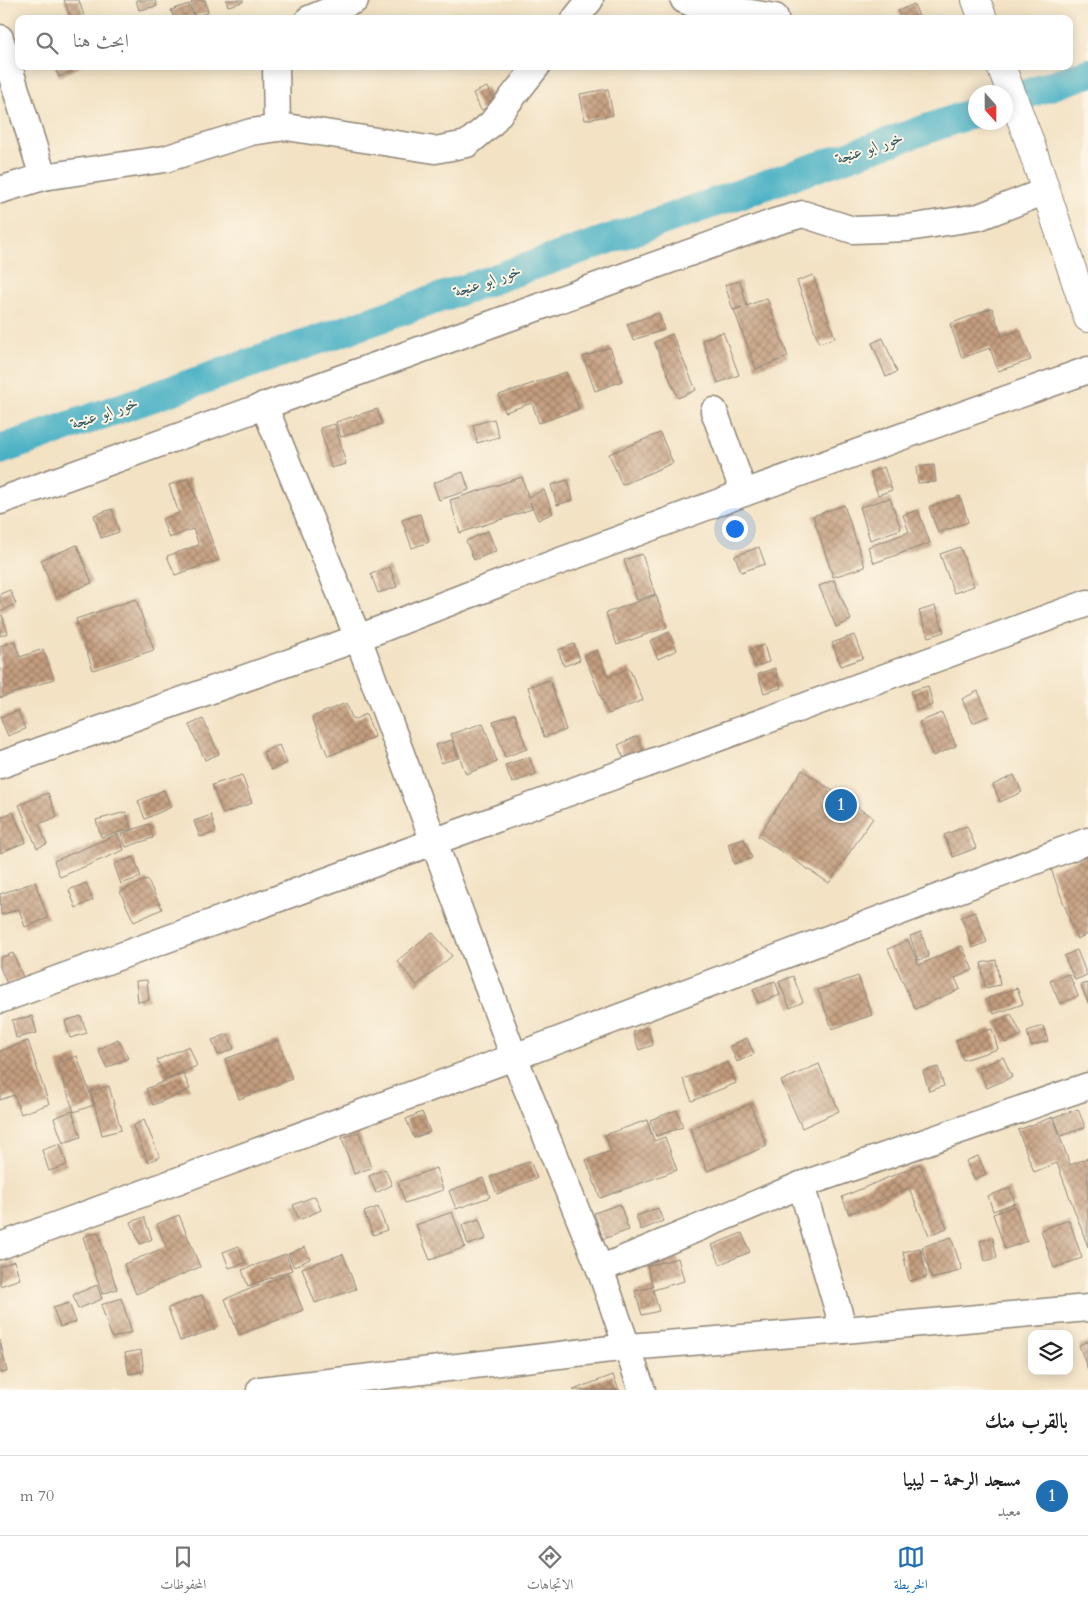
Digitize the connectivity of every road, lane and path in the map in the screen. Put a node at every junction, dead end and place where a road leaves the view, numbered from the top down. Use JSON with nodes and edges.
{"nodes":[{"id":1,"x":355,"y":0,"type":"edge"},
{"id":2,"x":590,"y":0,"type":"edge"},
{"id":3,"x":684,"y":0,"type":"edge"},
{"id":4,"x":976,"y":0,"type":"edge"},
{"id":5,"x":319,"y":15,"type":"edge"},
{"id":6,"x":578,"y":15,"type":"edge"},
{"id":7,"x":763,"y":15,"type":"edge"},
{"id":8,"x":982,"y":15,"type":"edge"},
{"id":9,"x":0,"y":38,"type":"edge"},
{"id":10,"x":276,"y":70,"type":"edge"},
{"id":11,"x":534,"y":70,"type":"edge"},
{"id":12,"x":1003,"y":70,"type":"edge"},
{"id":13,"x":277,"y":128,"type":"junction"},
{"id":14,"x":43,"y":177,"type":"junction"},
{"id":15,"x":0,"y":190,"type":"edge"},
{"id":16,"x":1046,"y":191,"type":"junction"},
{"id":17,"x":1088,"y":318,"type":"edge"},
{"id":18,"x":1088,"y":370,"type":"edge"},
{"id":19,"x":264,"y":406,"type":"junction"},
{"id":20,"x":714,"y":412,"type":"dead end"},
{"id":21,"x":744,"y":494,"type":"junction"},
{"id":22,"x":0,"y":501,"type":"edge"},
{"id":23,"x":1088,"y":603,"type":"edge"},
{"id":24,"x":358,"y":638,"type":"junction"},
{"id":25,"x":0,"y":765,"type":"edge"},
{"id":26,"x":1088,"y":841,"type":"edge"},
{"id":27,"x":434,"y":842,"type":"junction"},
{"id":28,"x":0,"y":1000,"type":"edge"},
{"id":29,"x":514,"y":1057,"type":"junction"},
{"id":30,"x":1088,"y":1086,"type":"edge"},
{"id":31,"x":801,"y":1185,"type":"junction"},
{"id":32,"x":0,"y":1246,"type":"edge"},
{"id":33,"x":600,"y":1269,"type":"junction"},
{"id":34,"x":1088,"y":1308,"type":"edge"},
{"id":35,"x":844,"y":1330,"type":"junction"},
{"id":36,"x":628,"y":1347,"type":"junction"},
{"id":37,"x":260,"y":1390,"type":"edge"},
{"id":38,"x":642,"y":1390,"type":"edge"}],
"edges":[{"from":1,"to":5,"type":"street"},
{"from":2,"to":6,"type":"street"},
{"from":3,"to":7,"type":"street"},
{"from":4,"to":8,"type":"street"},
{"from":9,"to":14,"type":"street"},
{"from":10,"to":13,"type":"street"},
{"from":11,"to":13,"type":"street"},
{"from":12,"to":16,"type":"street"},
{"from":13,"to":14,"type":"street"},
{"from":14,"to":15,"type":"street"},
{"from":16,"to":17,"type":"street"},
{"from":16,"to":19,"type":"street"},
{"from":18,"to":21,"type":"street"},
{"from":19,"to":22,"type":"street"},
{"from":19,"to":24,"type":"street"},
{"from":20,"to":21,"type":"street"},
{"from":21,"to":24,"type":"street"},
{"from":23,"to":27,"type":"street"},
{"from":24,"to":25,"type":"street"},
{"from":24,"to":27,"type":"street"},
{"from":26,"to":29,"type":"street"},
{"from":27,"to":28,"type":"street"},
{"from":27,"to":29,"type":"street"},
{"from":29,"to":32,"type":"street"},
{"from":29,"to":33,"type":"street"},
{"from":30,"to":31,"type":"street"},
{"from":31,"to":33,"type":"street"},
{"from":31,"to":35,"type":"street"},
{"from":33,"to":36,"type":"street"},
{"from":34,"to":35,"type":"street"},
{"from":35,"to":36,"type":"street"},
{"from":36,"to":37,"type":"street"},
{"from":36,"to":38,"type":"street"}]}
